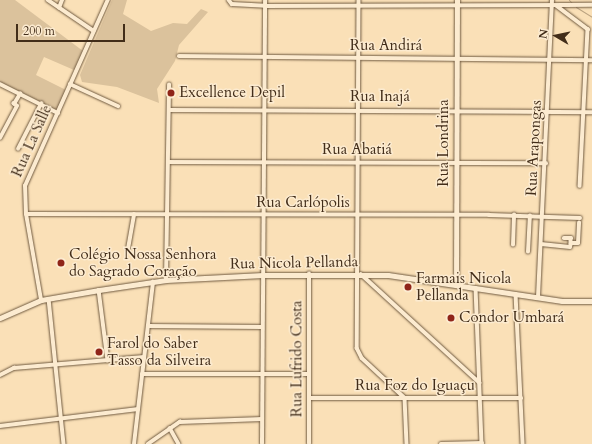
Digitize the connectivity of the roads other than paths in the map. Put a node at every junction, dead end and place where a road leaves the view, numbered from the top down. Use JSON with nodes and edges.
{"nodes":[{"id":1,"x":48,"y":0,"type":"edge"},
{"id":2,"x":62,"y":0,"type":"edge"},
{"id":3,"x":108,"y":0,"type":"edge"},
{"id":4,"x":265,"y":0,"type":"edge"},
{"id":5,"x":359,"y":0,"type":"edge"},
{"id":6,"x":552,"y":0,"type":"edge"},
{"id":7,"x":229,"y":1,"type":"edge"},
{"id":8,"x":457,"y":3,"type":"edge"},
{"id":9,"x":555,"y":5,"type":"junction"},
{"id":10,"x":592,"y":5,"type":"edge"},
{"id":11,"x":265,"y":6,"type":"junction"},
{"id":12,"x":359,"y":6,"type":"junction"},
{"id":13,"x":59,"y":8,"type":"junction"},
{"id":14,"x":94,"y":31,"type":"junction"},
{"id":15,"x":179,"y":56,"type":"dead end"},
{"id":16,"x":264,"y":57,"type":"junction"},
{"id":17,"x":358,"y":58,"type":"junction"},
{"id":18,"x":457,"y":58,"type":"junction"},
{"id":19,"x":551,"y":58,"type":"junction"},
{"id":20,"x":586,"y":60,"type":"junction"},
{"id":21,"x":592,"y":60,"type":"edge"},
{"id":22,"x":0,"y":84,"type":"edge"},
{"id":23,"x":70,"y":84,"type":"junction"},
{"id":24,"x":170,"y":85,"type":"dead end"},
{"id":25,"x":20,"y":94,"type":"junction"},
{"id":26,"x":41,"y":104,"type":"junction"},
{"id":27,"x":118,"y":106,"type":"dead end"},
{"id":28,"x":264,"y":109,"type":"junction"},
{"id":29,"x":358,"y":109,"type":"junction"},
{"id":30,"x":456,"y":109,"type":"junction"},
{"id":31,"x":169,"y":110,"type":"junction"},
{"id":32,"x":548,"y":110,"type":"junction"},
{"id":33,"x":584,"y":111,"type":"junction"},
{"id":34,"x":592,"y":112,"type":"edge"},
{"id":35,"x":58,"y":113,"type":"junction"},
{"id":36,"x":0,"y":138,"type":"edge"},
{"id":37,"x":18,"y":149,"type":"dead end"},
{"id":38,"x":456,"y":161,"type":"junction"},
{"id":39,"x":168,"y":162,"type":"junction"},
{"id":40,"x":264,"y":162,"type":"junction"},
{"id":41,"x":358,"y":162,"type":"junction"},
{"id":42,"x":546,"y":163,"type":"junction"},
{"id":43,"x":580,"y":186,"type":"dead end"},
{"id":44,"x":26,"y":214,"type":"junction"},
{"id":45,"x":134,"y":214,"type":"junction"},
{"id":46,"x":456,"y":214,"type":"junction"},
{"id":47,"x":166,"y":215,"type":"junction"},
{"id":48,"x":263,"y":215,"type":"junction"},
{"id":49,"x":358,"y":215,"type":"junction"},
{"id":50,"x":514,"y":215,"type":"junction"},
{"id":51,"x":530,"y":216,"type":"junction"},
{"id":52,"x":543,"y":216,"type":"junction"},
{"id":53,"x":580,"y":218,"type":"dead end"},
{"id":54,"x":579,"y":223,"type":"dead end"},
{"id":55,"x":564,"y":238,"type":"dead end"},
{"id":56,"x":571,"y":243,"type":"junction"},
{"id":57,"x":541,"y":244,"type":"junction"},
{"id":58,"x":513,"y":245,"type":"dead end"},
{"id":59,"x":128,"y":249,"type":"dead end"},
{"id":60,"x":528,"y":252,"type":"dead end"},
{"id":61,"x":309,"y":274,"type":"junction"},
{"id":62,"x":359,"y":274,"type":"junction"},
{"id":63,"x":263,"y":275,"type":"junction"},
{"id":64,"x":166,"y":280,"type":"junction"},
{"id":65,"x":153,"y":282,"type":"junction"},
{"id":66,"x":456,"y":285,"type":"junction"},
{"id":67,"x":476,"y":288,"type":"junction"},
{"id":68,"x":99,"y":290,"type":"junction"},
{"id":69,"x":516,"y":294,"type":"junction"},
{"id":70,"x":538,"y":298,"type":"junction"},
{"id":71,"x":49,"y":299,"type":"junction"},
{"id":72,"x":41,"y":300,"type":"junction"},
{"id":73,"x":592,"y":301,"type":"edge"},
{"id":74,"x":0,"y":318,"type":"edge"},
{"id":75,"x":148,"y":326,"type":"junction"},
{"id":76,"x":262,"y":327,"type":"junction"},
{"id":77,"x":144,"y":357,"type":"junction"},
{"id":78,"x":108,"y":360,"type":"junction"},
{"id":79,"x":56,"y":364,"type":"junction"},
{"id":80,"x":262,"y":373,"type":"junction"},
{"id":81,"x":142,"y":374,"type":"junction"},
{"id":82,"x":308,"y":374,"type":"junction"},
{"id":83,"x":0,"y":376,"type":"edge"},
{"id":84,"x":480,"y":383,"type":"junction"},
{"id":85,"x":309,"y":398,"type":"junction"},
{"id":86,"x":405,"y":398,"type":"junction"},
{"id":87,"x":480,"y":398,"type":"junction"},
{"id":88,"x":521,"y":398,"type":"junction"},
{"id":89,"x":138,"y":409,"type":"junction"},
{"id":90,"x":62,"y":417,"type":"junction"},
{"id":91,"x":262,"y":419,"type":"junction"},
{"id":92,"x":0,"y":426,"type":"edge"},
{"id":93,"x":170,"y":428,"type":"junction"},
{"id":94,"x":64,"y":444,"type":"edge"},
{"id":95,"x":134,"y":444,"type":"edge"},
{"id":96,"x":148,"y":444,"type":"edge"},
{"id":97,"x":179,"y":444,"type":"edge"},
{"id":98,"x":262,"y":444,"type":"edge"},
{"id":99,"x":309,"y":444,"type":"edge"},
{"id":100,"x":407,"y":444,"type":"edge"},
{"id":101,"x":441,"y":444,"type":"edge"},
{"id":102,"x":482,"y":444,"type":"edge"},
{"id":103,"x":523,"y":444,"type":"edge"}],
"edges":[{"from":1,"to":13,"type":"street"},
{"from":2,"to":13,"type":"street"},
{"from":3,"to":14,"type":"street","name":"Rua La Salle"},
{"from":4,"to":11,"type":"street"},
{"from":5,"to":12,"type":"street"},
{"from":6,"to":9,"type":"street","name":"Rua Arapongas"},
{"from":7,"to":11,"type":"street"},
{"from":8,"to":9,"type":"street"},
{"from":8,"to":12,"type":"street"},
{"from":8,"to":18,"type":"main road","name":"Rua Londrina"},
{"from":9,"to":10,"type":"street"},
{"from":9,"to":19,"type":"street","name":"Rua Arapongas"},
{"from":9,"to":20,"type":"street"},
{"from":11,"to":12,"type":"street"},
{"from":11,"to":16,"type":"street"},
{"from":12,"to":17,"type":"street"},
{"from":13,"to":14,"type":"street"},
{"from":14,"to":23,"type":"street","name":"Rua La Salle"},
{"from":15,"to":16,"type":"street","name":"Rua Andirá"},
{"from":16,"to":17,"type":"street","name":"Rua Andirá"},
{"from":16,"to":28,"type":"street"},
{"from":17,"to":18,"type":"street","name":"Rua Andirá"},
{"from":17,"to":29,"type":"street"},
{"from":18,"to":19,"type":"street","name":"Rua Andirá"},
{"from":18,"to":30,"type":"main road","name":"Rua Londrina"},
{"from":19,"to":20,"type":"street","name":"Rua Andirá"},
{"from":19,"to":32,"type":"street","name":"Rua Arapongas"},
{"from":20,"to":21,"type":"street","name":"Rua Andirá"},
{"from":20,"to":33,"type":"street"},
{"from":22,"to":25,"type":"street"},
{"from":23,"to":27,"type":"street"},
{"from":23,"to":35,"type":"street","name":"Rua La Salle"},
{"from":24,"to":31,"type":"street"},
{"from":25,"to":26,"type":"street"},
{"from":25,"to":36,"type":"street"},
{"from":26,"to":35,"type":"street"},
{"from":26,"to":37,"type":"street"},
{"from":28,"to":29,"type":"street","name":"Rua Inajá"},
{"from":28,"to":31,"type":"street","name":"Rua Inajá"},
{"from":28,"to":40,"type":"street"},
{"from":29,"to":30,"type":"street","name":"Rua Inajá"},
{"from":29,"to":41,"type":"street"},
{"from":30,"to":32,"type":"street","name":"Rua Inajá"},
{"from":30,"to":38,"type":"main road","name":"Rua Londrina"},
{"from":31,"to":39,"type":"street"},
{"from":32,"to":33,"type":"street","name":"Rua Inajá"},
{"from":32,"to":42,"type":"street","name":"Rua Arapongas"},
{"from":33,"to":34,"type":"street","name":"Rua Inajá"},
{"from":33,"to":43,"type":"street"},
{"from":35,"to":44,"type":"street","name":"Rua La Salle"},
{"from":38,"to":41,"type":"street","name":"Rua Abatiá"},
{"from":38,"to":42,"type":"street","name":"Rua Abatiá"},
{"from":38,"to":46,"type":"main road","name":"Rua Londrina"},
{"from":39,"to":40,"type":"street","name":"Rua Abatiá"},
{"from":39,"to":47,"type":"street"},
{"from":40,"to":41,"type":"street","name":"Rua Abatiá"},
{"from":40,"to":48,"type":"street"},
{"from":41,"to":49,"type":"street"},
{"from":42,"to":52,"type":"street","name":"Rua Arapongas"},
{"from":44,"to":45,"type":"street","name":"Rua Carlópolis"},
{"from":44,"to":72,"type":"street","name":"Rua La Salle"},
{"from":45,"to":47,"type":"street","name":"Rua Carlópolis"},
{"from":45,"to":59,"type":"street"},
{"from":46,"to":49,"type":"street","name":"Rua Carlópolis"},
{"from":46,"to":50,"type":"street","name":"Rua Carlópolis"},
{"from":46,"to":66,"type":"main road","name":"Rua Londrina"},
{"from":47,"to":48,"type":"street","name":"Rua Carlópolis"},
{"from":47,"to":64,"type":"street"},
{"from":48,"to":49,"type":"street","name":"Rua Carlópolis"},
{"from":48,"to":63,"type":"street"},
{"from":49,"to":62,"type":"street"},
{"from":50,"to":51,"type":"street","name":"Rua Carlópolis"},
{"from":50,"to":58,"type":"street"},
{"from":51,"to":52,"type":"street","name":"Rua Carlópolis"},
{"from":51,"to":60,"type":"street"},
{"from":52,"to":53,"type":"street","name":"Rua Carlópolis"},
{"from":52,"to":57,"type":"street","name":"Rua Arapongas"},
{"from":54,"to":56,"type":"street"},
{"from":55,"to":56,"type":"street"},
{"from":56,"to":57,"type":"street"},
{"from":57,"to":70,"type":"street","name":"Rua Arapongas"},
{"from":61,"to":62,"type":"main road","name":"Rua Nicola Pellanda"},
{"from":61,"to":63,"type":"main road","name":"Rua Nicola Pellanda"},
{"from":61,"to":82,"type":"street","name":"Rua Lufrido Costa"},
{"from":62,"to":66,"type":"main road","name":"Rua Nicola Pellanda"},
{"from":62,"to":84,"type":"street"},
{"from":62,"to":86,"type":"street"},
{"from":63,"to":64,"type":"main road","name":"Rua Nicola Pellanda"},
{"from":63,"to":76,"type":"street"},
{"from":64,"to":65,"type":"main road","name":"Rua Nicola Pellanda"},
{"from":65,"to":68,"type":"main road","name":"Rua Nicola Pellanda"},
{"from":65,"to":75,"type":"street"},
{"from":66,"to":67,"type":"main road","name":"Rua Nicola Pellanda"},
{"from":67,"to":69,"type":"main road","name":"Rua Nicola Pellanda"},
{"from":67,"to":84,"type":"street"},
{"from":68,"to":71,"type":"main road","name":"Rua Nicola Pellanda"},
{"from":68,"to":78,"type":"street"},
{"from":69,"to":70,"type":"main road","name":"Rua Nicola Pellanda"},
{"from":69,"to":88,"type":"street"},
{"from":70,"to":73,"type":"main road","name":"Rua Nicola Pellanda"},
{"from":71,"to":72,"type":"main road","name":"Rua Nicola Pellanda"},
{"from":71,"to":79,"type":"street"},
{"from":72,"to":74,"type":"main road","name":"Rua Nicola Pellanda"},
{"from":75,"to":76,"type":"street"},
{"from":75,"to":77,"type":"street"},
{"from":76,"to":80,"type":"street"},
{"from":77,"to":78,"type":"street"},
{"from":77,"to":81,"type":"street"},
{"from":78,"to":79,"type":"street"},
{"from":79,"to":83,"type":"street"},
{"from":79,"to":90,"type":"street"},
{"from":80,"to":81,"type":"street"},
{"from":80,"to":82,"type":"street"},
{"from":80,"to":91,"type":"street"},
{"from":81,"to":89,"type":"street"},
{"from":82,"to":85,"type":"street","name":"Rua Lufrido Costa"},
{"from":84,"to":87,"type":"street"},
{"from":85,"to":86,"type":"street","name":"Rua Foz do Iguaçu"},
{"from":85,"to":99,"type":"street","name":"Rua Lufrido Costa"},
{"from":86,"to":87,"type":"street","name":"Rua Foz do Iguaçu"},
{"from":86,"to":100,"type":"street"},
{"from":87,"to":88,"type":"street","name":"Rua Foz do Iguaçu"},
{"from":87,"to":102,"type":"street"},
{"from":88,"to":103,"type":"street"},
{"from":89,"to":90,"type":"street"},
{"from":89,"to":95,"type":"street"},
{"from":90,"to":92,"type":"street"},
{"from":90,"to":94,"type":"street"},
{"from":91,"to":93,"type":"street"},
{"from":91,"to":98,"type":"street"},
{"from":93,"to":96,"type":"street"},
{"from":93,"to":97,"type":"street"},
{"from":101,"to":102,"type":"street"}]}
